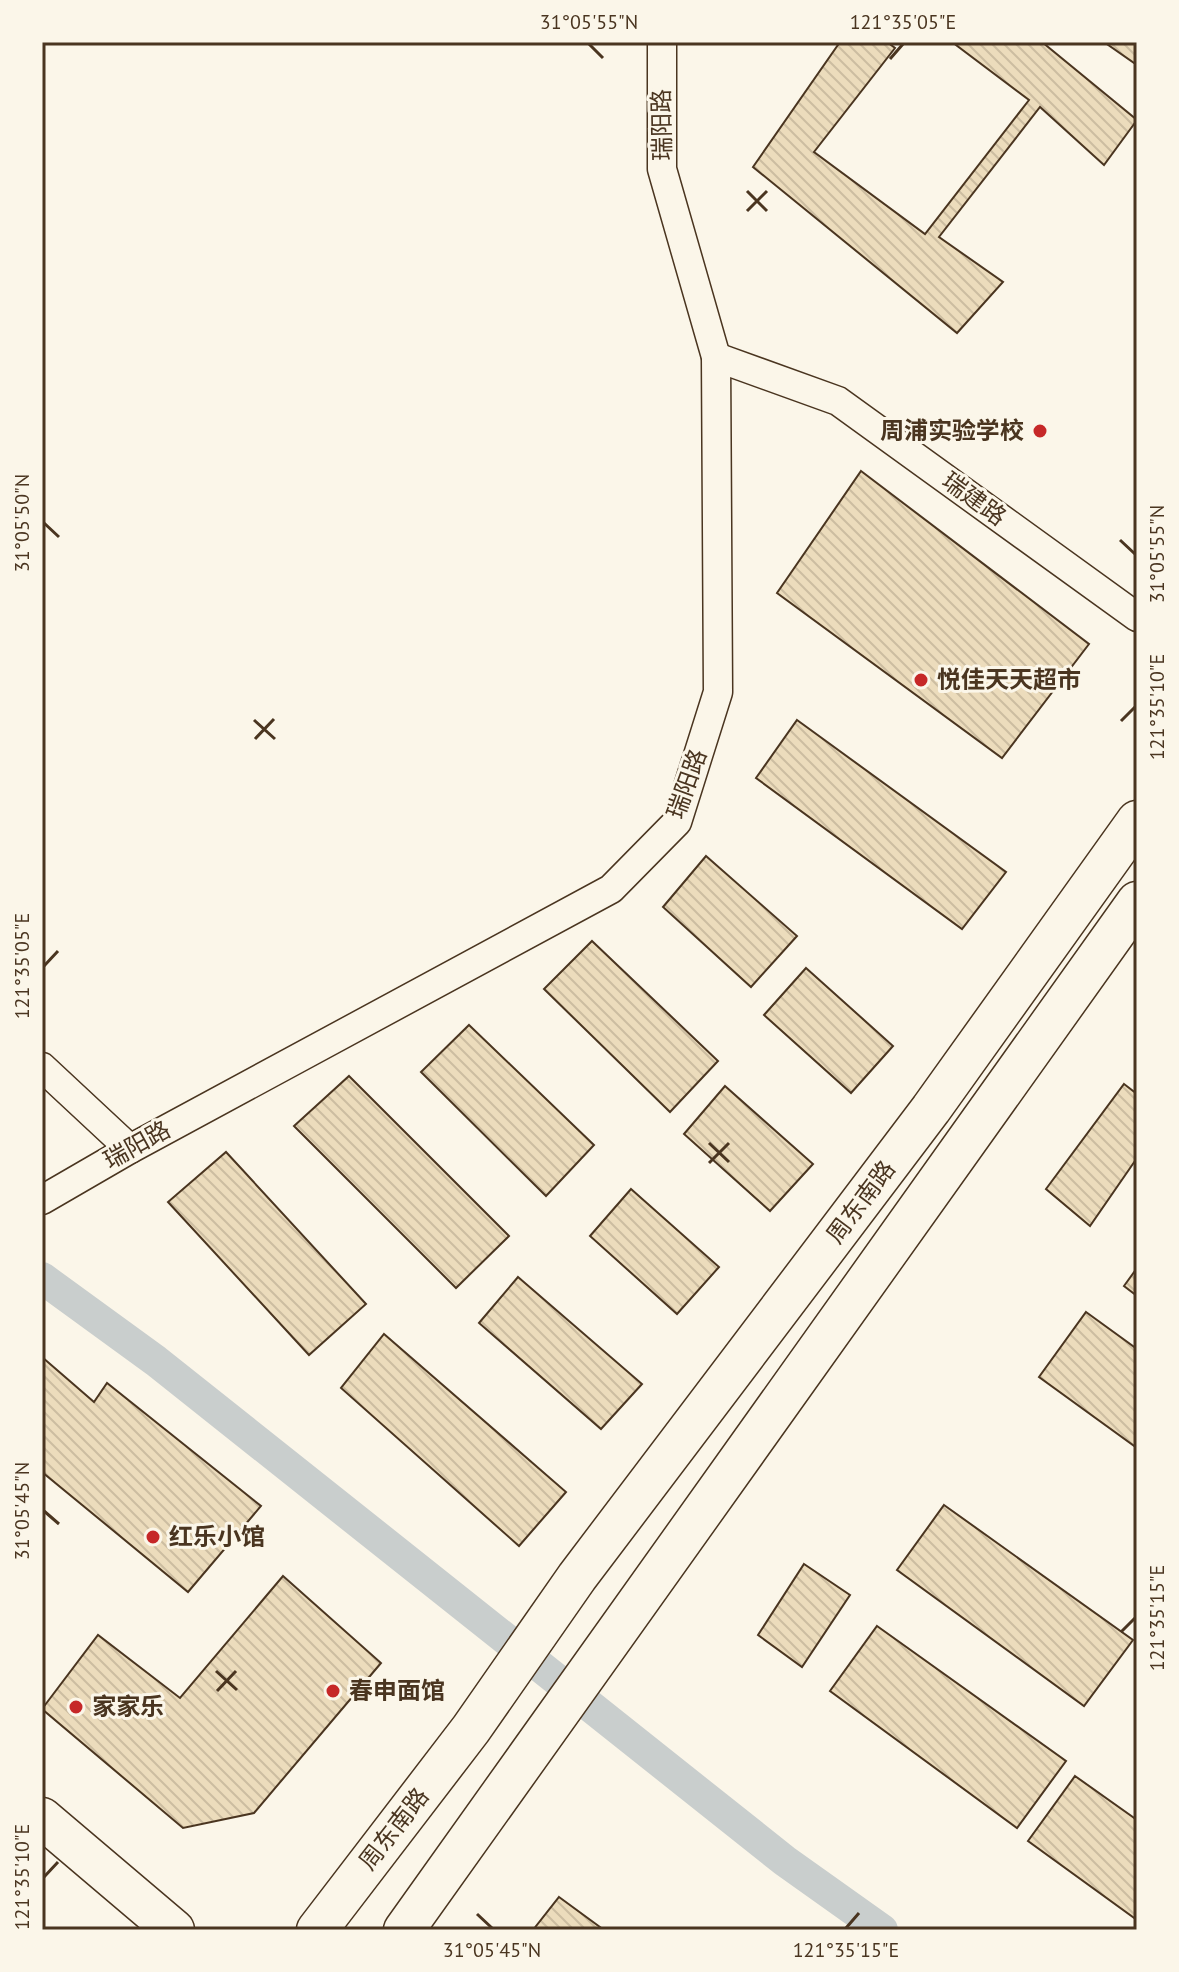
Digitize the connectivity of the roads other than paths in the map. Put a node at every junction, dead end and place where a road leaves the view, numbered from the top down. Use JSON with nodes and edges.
{"nodes":[{"id":1,"x":662,"y":42,"type":"edge"},
{"id":2,"x":716,"y":357,"type":"junction"},
{"id":3,"x":1137,"y":617,"type":"edge"},
{"id":4,"x":1137,"y":821,"type":"edge"},
{"id":5,"x":1137,"y":902,"type":"edge"},
{"id":6,"x":42,"y":1067,"type":"edge"},
{"id":7,"x":130,"y":1149,"type":"junction"},
{"id":8,"x":53,"y":1193,"type":"edge"},
{"id":9,"x":42,"y":1818,"type":"edge"},
{"id":10,"x":174,"y":1930,"type":"edge"},
{"id":11,"x":317,"y":1930,"type":"edge"},
{"id":12,"x":404,"y":1930,"type":"edge"}],
"edges":[{"from":1,"to":2,"type":"street","name":"瑞阳路"},
{"from":2,"to":3,"type":"street","name":"瑞建路"},
{"from":2,"to":7,"type":"street","name":"瑞阳路"},
{"from":4,"to":11,"type":"street","name":"周东南路"},
{"from":5,"to":12,"type":"street"},
{"from":6,"to":7,"type":"street"},
{"from":7,"to":8,"type":"street","name":"瑞阳路"},
{"from":9,"to":10,"type":"street"}]}
